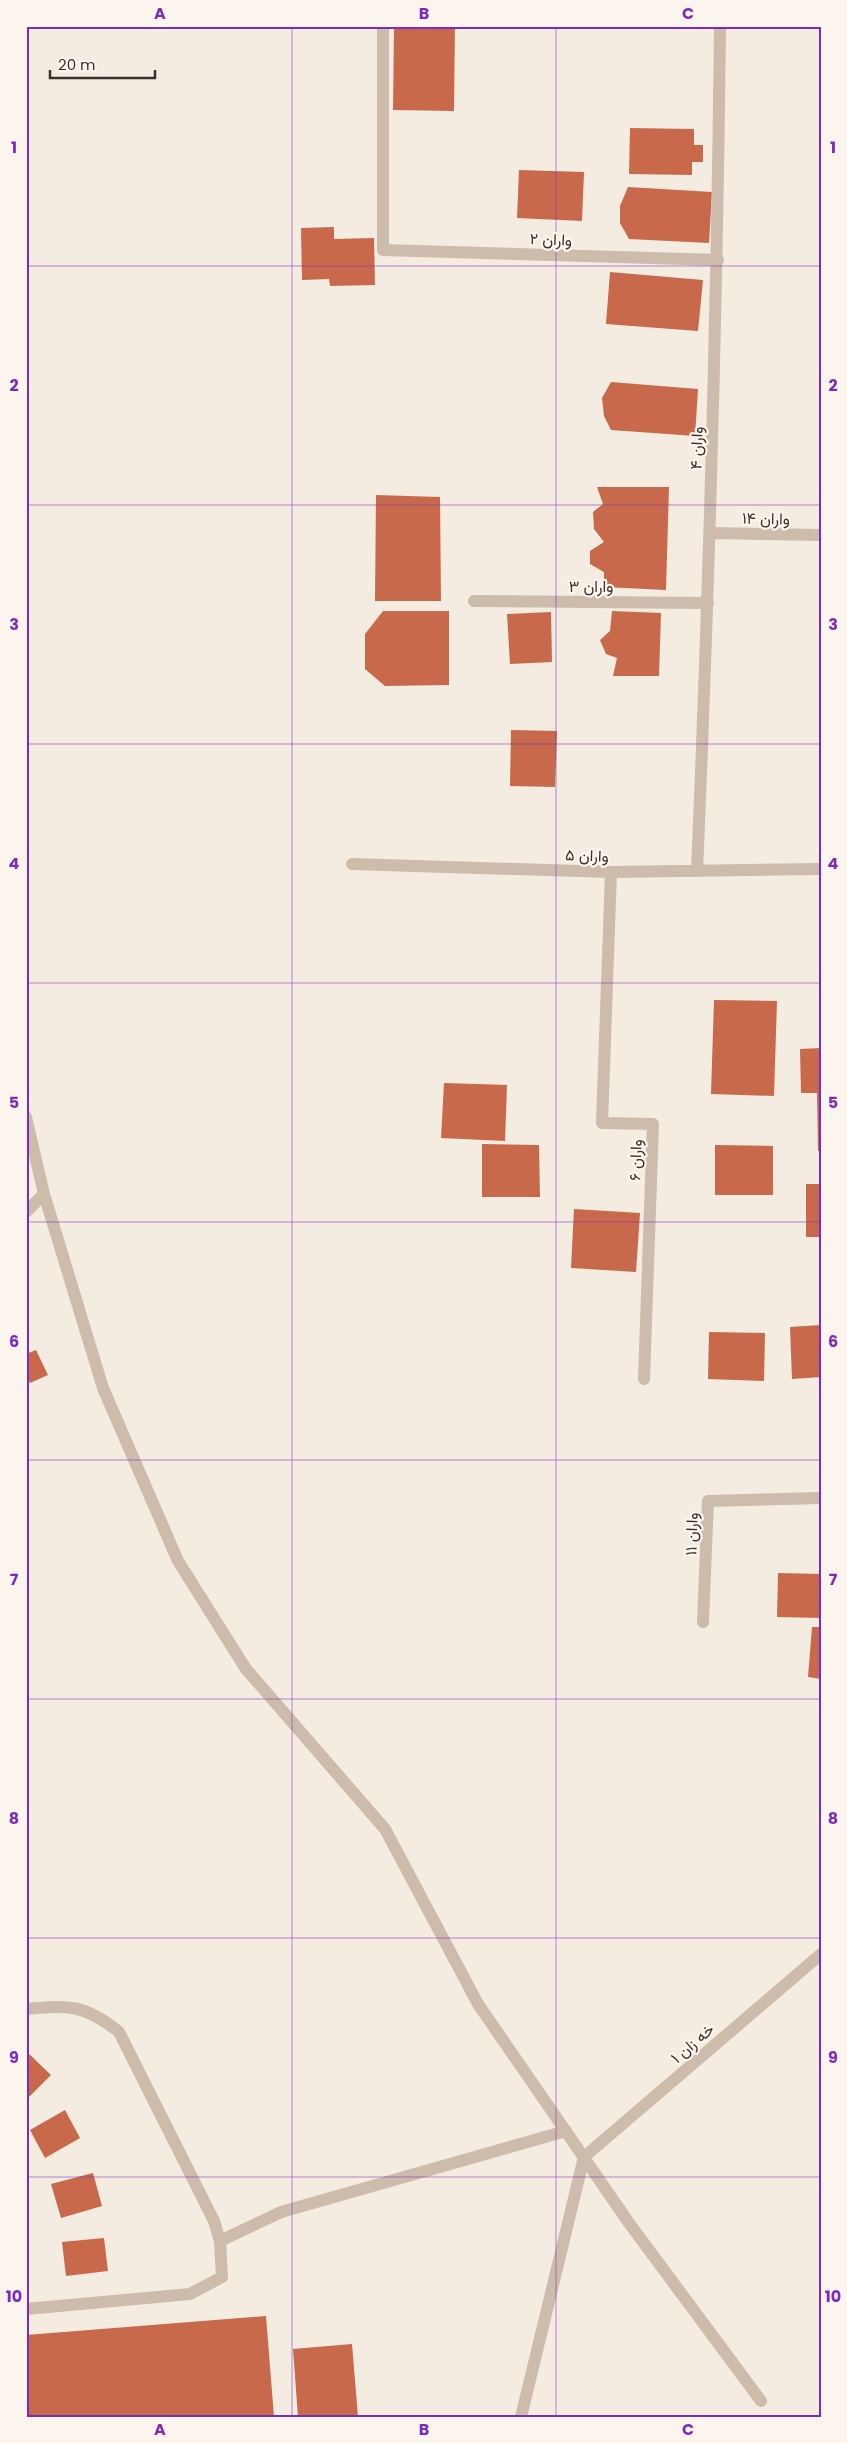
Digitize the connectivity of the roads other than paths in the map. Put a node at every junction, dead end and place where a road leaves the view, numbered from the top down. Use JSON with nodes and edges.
{"nodes":[{"id":1,"x":383,"y":26,"type":"edge"},
{"id":2,"x":720,"y":26,"type":"edge"},
{"id":3,"x":718,"y":260,"type":"junction"},
{"id":4,"x":710,"y":533,"type":"junction"},
{"id":5,"x":821,"y":535,"type":"edge"},
{"id":6,"x":474,"y":601,"type":"dead end"},
{"id":7,"x":708,"y":603,"type":"junction"},
{"id":8,"x":352,"y":864,"type":"dead end"},
{"id":9,"x":821,"y":869,"type":"edge"},
{"id":10,"x":697,"y":871,"type":"junction"},
{"id":11,"x":611,"y":872,"type":"junction"},
{"id":12,"x":26,"y":1117,"type":"edge"},
{"id":13,"x":44,"y":1194,"type":"junction"},
{"id":14,"x":26,"y":1212,"type":"edge"},
{"id":15,"x":644,"y":1379,"type":"dead end"},
{"id":16,"x":821,"y":1498,"type":"edge"},
{"id":17,"x":703,"y":1622,"type":"dead end"},
{"id":18,"x":821,"y":1954,"type":"edge"},
{"id":19,"x":26,"y":2009,"type":"edge"},
{"id":20,"x":566,"y":2131,"type":"junction"},
{"id":21,"x":584,"y":2157,"type":"junction"},
{"id":22,"x":220,"y":2241,"type":"junction"},
{"id":23,"x":26,"y":2309,"type":"edge"},
{"id":24,"x":761,"y":2401,"type":"dead end"},
{"id":25,"x":521,"y":2417,"type":"edge"}],
"edges":[{"from":1,"to":3,"type":"street","name":"واران ۲"},
{"from":2,"to":3,"type":"street","name":"واران ۴"},
{"from":3,"to":4,"type":"street","name":"واران ۴"},
{"from":4,"to":5,"type":"street","name":"واران ۱۴"},
{"from":4,"to":7,"type":"street","name":"واران ۴"},
{"from":6,"to":7,"type":"street","name":"واران ۳"},
{"from":7,"to":10,"type":"street","name":"واران ۴"},
{"from":8,"to":11,"type":"street","name":"واران ۵"},
{"from":9,"to":10,"type":"street","name":"واران ۵"},
{"from":10,"to":11,"type":"street","name":"واران ۵"},
{"from":11,"to":15,"type":"street","name":"واران ۶"},
{"from":12,"to":13,"type":"street"},
{"from":13,"to":14,"type":"street"},
{"from":13,"to":20,"type":"street"},
{"from":16,"to":17,"type":"street","name":"واران ۱۱"},
{"from":18,"to":21,"type":"street","name":"خه زان ۱"},
{"from":19,"to":22,"type":"street"},
{"from":20,"to":21,"type":"street"},
{"from":20,"to":22,"type":"street"},
{"from":21,"to":24,"type":"street"},
{"from":21,"to":25,"type":"street"},
{"from":22,"to":23,"type":"street"}]}
